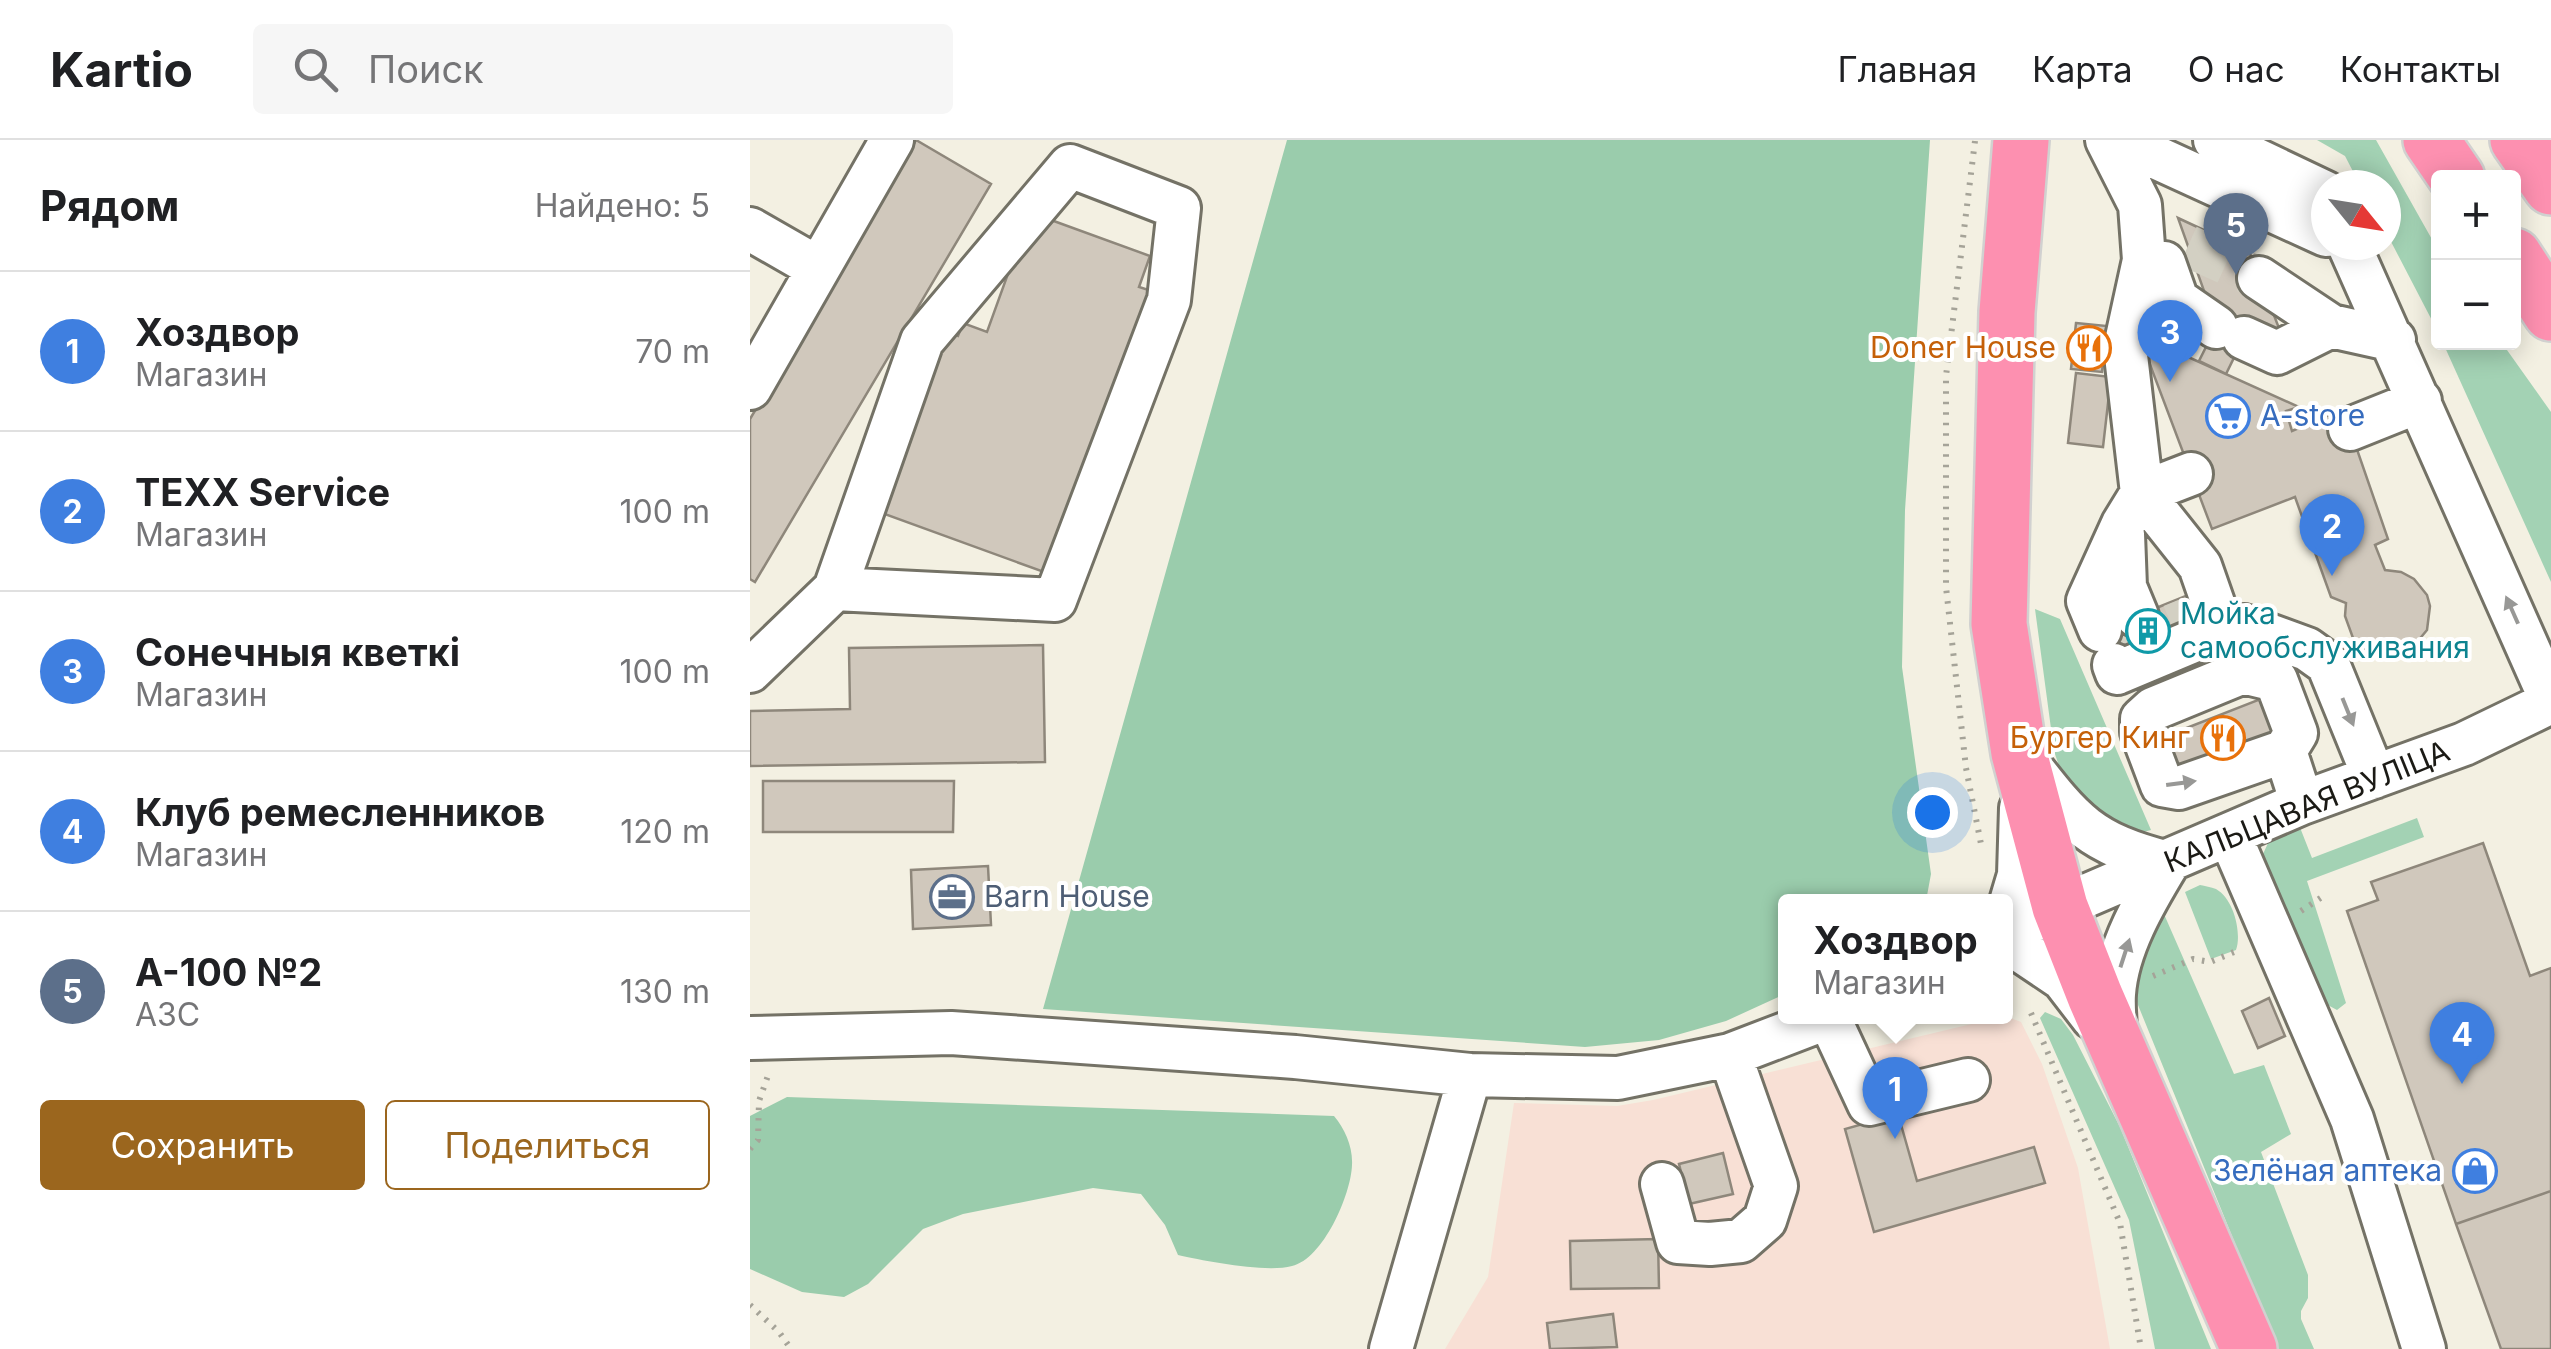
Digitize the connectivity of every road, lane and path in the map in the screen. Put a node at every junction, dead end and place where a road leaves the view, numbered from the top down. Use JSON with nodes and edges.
{"nodes":[{"id":1,"x":892,"y":140,"type":"edge"},
{"id":2,"x":2020,"y":140,"type":"edge"},
{"id":3,"x":2107,"y":140,"type":"edge"},
{"id":4,"x":2118,"y":140,"type":"edge"},
{"id":5,"x":2215,"y":140,"type":"edge"},
{"id":6,"x":2431,"y":140,"type":"edge"},
{"id":7,"x":2518,"y":140,"type":"edge"},
{"id":8,"x":2452,"y":170,"type":"edge"},
{"id":9,"x":2311,"y":187,"type":"edge"},
{"id":10,"x":2551,"y":188,"type":"edge"},
{"id":11,"x":2311,"y":228,"type":"edge"},
{"id":12,"x":750,"y":229,"type":"edge"},
{"id":13,"x":2165,"y":256,"type":"junction"},
{"id":14,"x":2356,"y":260,"type":"edge"},
{"id":15,"x":2517,"y":260,"type":"edge"},
{"id":16,"x":818,"y":268,"type":"junction"},
{"id":17,"x":2259,"y":278,"type":"tunnel mouth"},
{"id":18,"x":2551,"y":313,"type":"edge"},
{"id":19,"x":2331,"y":326,"type":"junction"},
{"id":20,"x":2394,"y":340,"type":"junction"},
{"id":21,"x":750,"y":388,"type":"edge"},
{"id":22,"x":2420,"y":401,"type":"junction"},
{"id":23,"x":2350,"y":429,"type":"dead end"},
{"id":24,"x":2191,"y":474,"type":"dead end"},
{"id":25,"x":2132,"y":508,"type":"junction"},
{"id":26,"x":835,"y":589,"type":"junction"},
{"id":27,"x":2156,"y":638,"type":"junction"},
{"id":28,"x":750,"y":671,"type":"edge"},
{"id":29,"x":2243,"y":672,"type":"junction"},
{"id":30,"x":2551,"y":701,"type":"edge"},
{"id":31,"x":2285,"y":751,"type":"junction"},
{"id":32,"x":2019,"y":753,"type":"junction"},
{"id":33,"x":2374,"y":777,"type":"junction"},
{"id":34,"x":2302,"y":803,"type":"junction"},
{"id":35,"x":2230,"y":836,"type":"junction"},
{"id":36,"x":2168,"y":862,"type":"junction"},
{"id":37,"x":2013,"y":895,"type":"edge"},
{"id":38,"x":2322,"y":897,"type":"dead end"},
{"id":39,"x":2060,"y":907,"type":"junction"},
{"id":40,"x":2270,"y":932,"type":"junction"},
{"id":41,"x":2013,"y":933,"type":"edge"},
{"id":42,"x":2013,"y":943,"type":"edge"},
{"id":43,"x":2145,"y":980,"type":"dead end"},
{"id":44,"x":2030,"y":1013,"type":"dead end"},
{"id":45,"x":1812,"y":1024,"type":"edge"},
{"id":46,"x":1834,"y":1024,"type":"edge"},
{"id":47,"x":763,"y":1037,"type":"edge"},
{"id":48,"x":2116,"y":1049,"type":"junction"},
{"id":49,"x":1730,"y":1055,"type":"junction"},
{"id":50,"x":1470,"y":1076,"type":"junction"},
{"id":51,"x":1968,"y":1080,"type":"dead end"},
{"id":52,"x":750,"y":1149,"type":"edge"},
{"id":53,"x":1662,"y":1184,"type":"dead end"},
{"id":54,"x":750,"y":1305,"type":"edge"},
{"id":55,"x":791,"y":1349,"type":"edge"},
{"id":56,"x":1391,"y":1349,"type":"edge"},
{"id":57,"x":2141,"y":1349,"type":"edge"},
{"id":58,"x":2249,"y":1349,"type":"edge"},
{"id":59,"x":2424,"y":1349,"type":"edge"}],
"edges":[{"from":1,"to":16,"type":"street"},
{"from":2,"to":32,"type":"highway"},
{"from":3,"to":13,"type":"street"},
{"from":4,"to":11,"type":"street"},
{"from":5,"to":9,"type":"street"},
{"from":6,"to":8,"type":"highway"},
{"from":7,"to":10,"type":"highway"},
{"from":12,"to":16,"type":"street"},
{"from":13,"to":19,"type":"street"},
{"from":13,"to":25,"type":"street"},
{"from":14,"to":20,"type":"street"},
{"from":15,"to":18,"type":"highway"},
{"from":16,"to":21,"type":"street"},
{"from":17,"to":19,"type":"street"},
{"from":19,"to":20,"type":"street"},
{"from":20,"to":22,"type":"street"},
{"from":22,"to":23,"type":"street"},
{"from":30,"to":22,"type":"street","one_way":true},
{"from":24,"to":25,"type":"street"},
{"from":25,"to":27,"type":"street"},
{"from":25,"to":27,"type":"street"},
{"from":25,"to":27,"type":"street"},
{"from":26,"to":26,"type":"street"},
{"from":26,"to":28,"type":"street"},
{"from":27,"to":29,"type":"street"},
{"from":27,"to":33,"type":"street","one_way":true},
{"from":29,"to":31,"type":"street"},
{"from":29,"to":31,"type":"street","one_way":true},
{"from":30,"to":33,"type":"street","name":"КАЛЬЦАВАЯ ВУЛІЦА"},
{"from":31,"to":34,"type":"street"},
{"from":32,"to":36,"type":"street"},
{"from":32,"to":37,"type":"street"},
{"from":32,"to":39,"type":"highway"},
{"from":33,"to":34,"type":"street","name":"КАЛЬЦАВАЯ ВУЛІЦА"},
{"from":34,"to":35,"type":"street","name":"КАЛЬЦАВАЯ ВУЛІЦА"},
{"from":35,"to":36,"type":"street","name":"КАЛЬЦАВАЯ ВУЛІЦА"},
{"from":35,"to":40,"type":"street"},
{"from":36,"to":39,"type":"street","name":"КАЛЬЦАВАЯ ВУЛІЦА"},
{"from":48,"to":36,"type":"street","one_way":true},
{"from":38,"to":40,"type":"path"},
{"from":39,"to":41,"type":"street","name":"КАЛЬЦАВАЯ ВУЛІЦА"},
{"from":39,"to":48,"type":"highway"},
{"from":40,"to":43,"type":"path"},
{"from":40,"to":59,"type":"street"},
{"from":42,"to":48,"type":"street"},
{"from":44,"to":57,"type":"path"},
{"from":45,"to":49,"type":"street"},
{"from":46,"to":51,"type":"street"},
{"from":47,"to":50,"type":"street"},
{"from":47,"to":52,"type":"path"},
{"from":48,"to":58,"type":"highway"},
{"from":49,"to":50,"type":"street"},
{"from":49,"to":53,"type":"street"},
{"from":50,"to":56,"type":"street"},
{"from":54,"to":55,"type":"path"}]}
